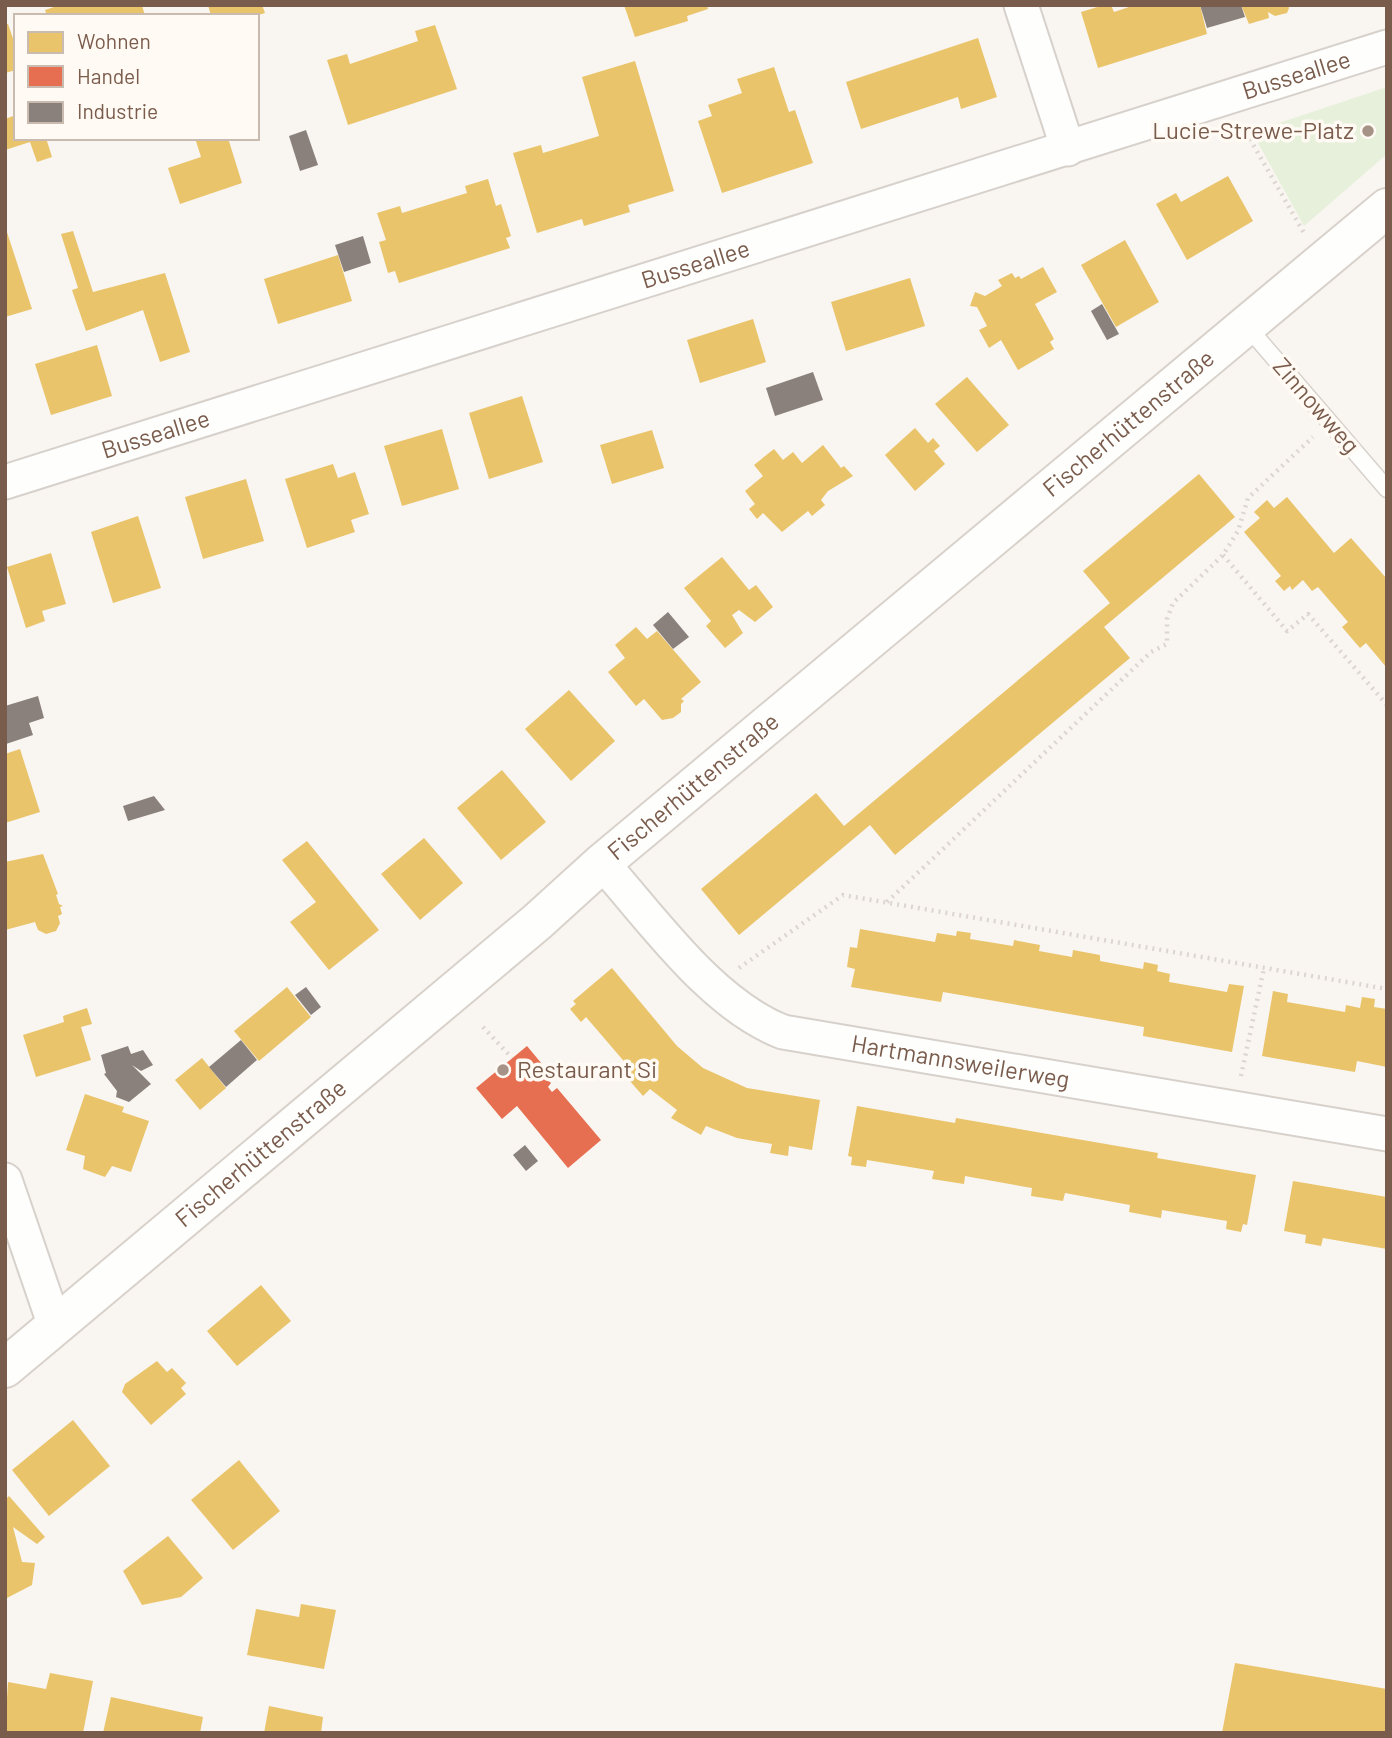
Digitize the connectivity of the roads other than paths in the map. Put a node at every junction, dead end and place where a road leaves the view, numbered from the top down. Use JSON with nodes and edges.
{"nodes":[{"id":1,"x":1021,"y":5,"type":"edge"},
{"id":2,"x":1387,"y":47,"type":"edge"},
{"id":3,"x":1068,"y":149,"type":"junction"},
{"id":4,"x":1387,"y":208,"type":"edge"},
{"id":5,"x":1245,"y":324,"type":"junction"},
{"id":6,"x":5,"y":482,"type":"edge"},
{"id":7,"x":1387,"y":489,"type":"edge"},
{"id":8,"x":602,"y":863,"type":"junction"},
{"id":9,"x":1387,"y":1134,"type":"edge"},
{"id":10,"x":5,"y":1180,"type":"edge"},
{"id":11,"x":55,"y":1326,"type":"junction"},
{"id":12,"x":5,"y":1368,"type":"edge"}],
"edges":[{"from":1,"to":3,"type":"street"},
{"from":2,"to":3,"type":"street","name":"Busseallee"},
{"from":3,"to":6,"type":"street","name":"Busseallee"},
{"from":4,"to":5,"type":"street","name":"Fischerhüttenstraße"},
{"from":5,"to":7,"type":"lane","name":"Zinnowweg"},
{"from":5,"to":8,"type":"street","name":"Fischerhüttenstraße"},
{"from":8,"to":9,"type":"street","name":"Hartmannsweilerweg"},
{"from":8,"to":11,"type":"street","name":"Fischerhüttenstraße"},
{"from":10,"to":11,"type":"street"},
{"from":11,"to":12,"type":"street","name":"Fischerhüttenstraße"}]}
